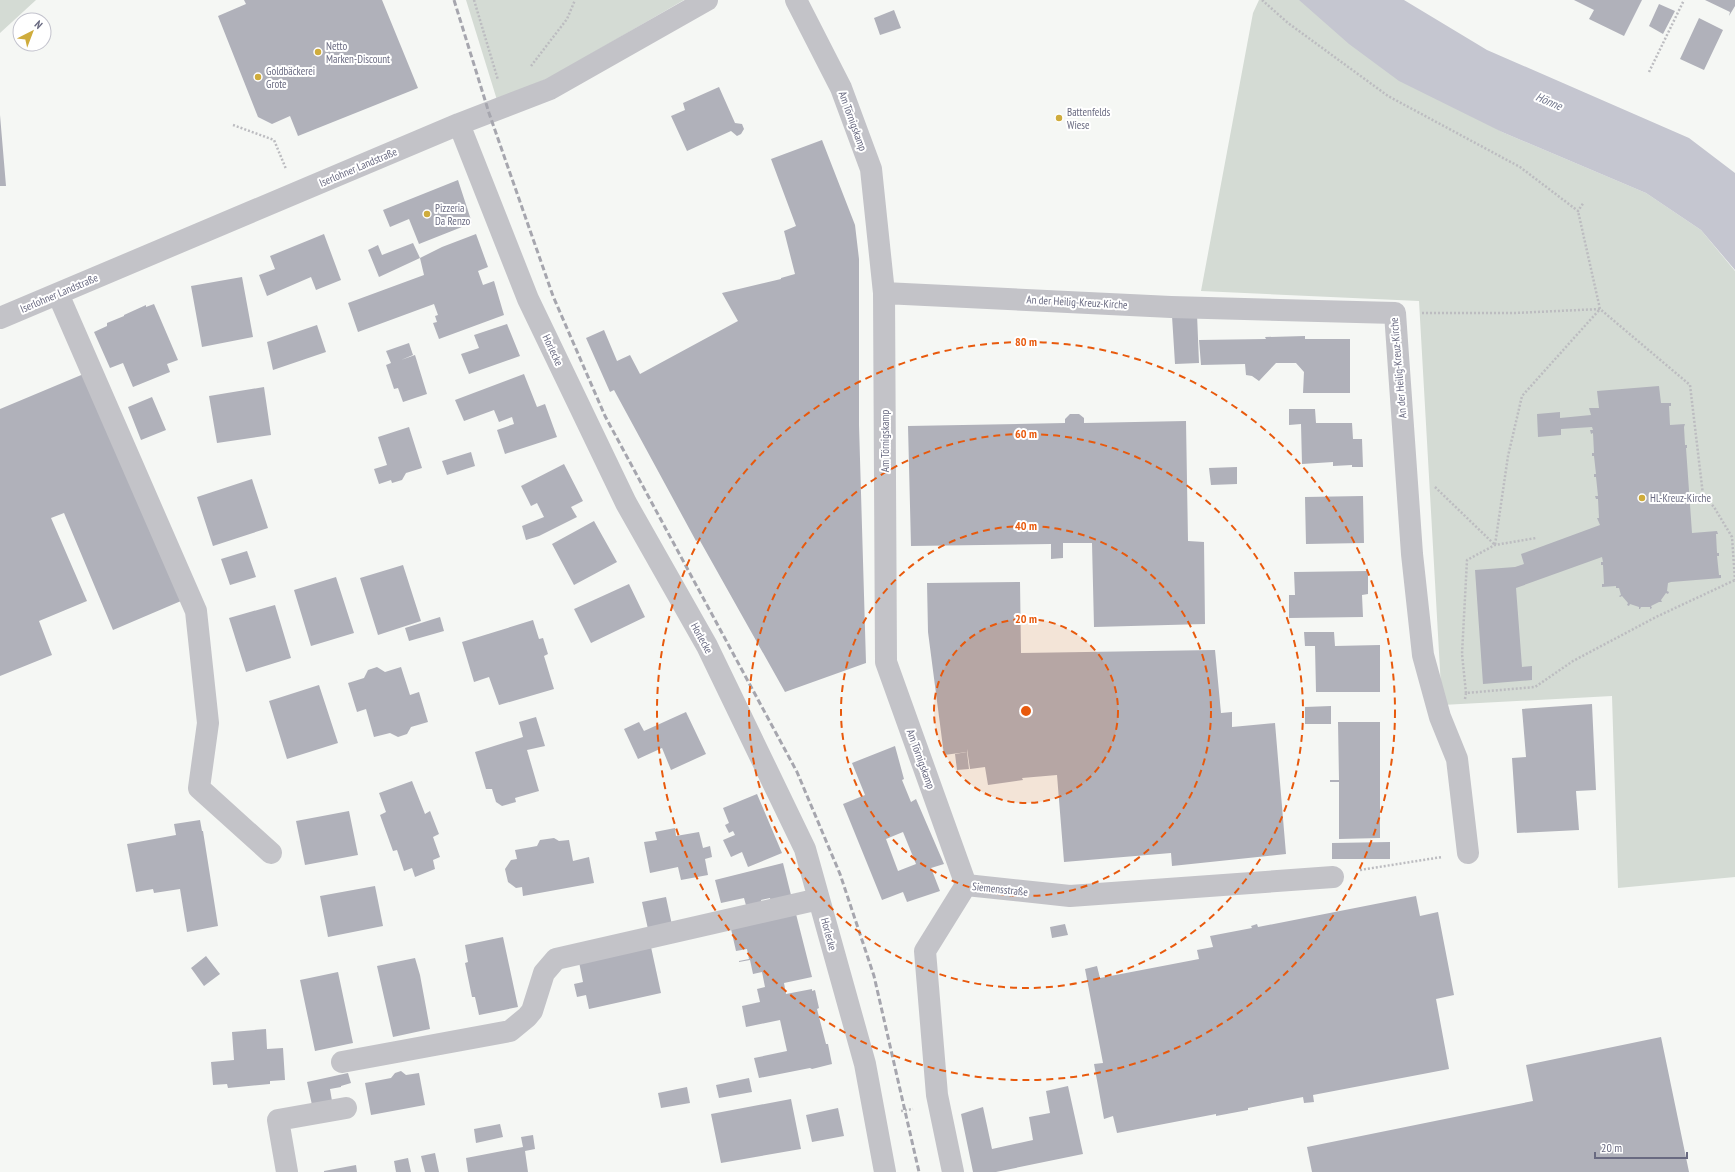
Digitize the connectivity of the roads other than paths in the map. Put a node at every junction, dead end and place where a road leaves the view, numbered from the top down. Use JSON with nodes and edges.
{"nodes":[{"id":1,"x":707,"y":0,"type":"edge"},
{"id":2,"x":796,"y":0,"type":"edge"},
{"id":3,"x":459,"y":124,"type":"junction"},
{"id":4,"x":884,"y":293,"type":"junction"},
{"id":5,"x":58,"y":294,"type":"junction"},
{"id":6,"x":0,"y":318,"type":"edge"},
{"id":7,"x":270,"y":853,"type":"dead end"},
{"id":8,"x":1468,"y":853,"type":"road end"},
{"id":9,"x":1333,"y":877,"type":"road end"},
{"id":10,"x":966,"y":885,"type":"junction"},
{"id":11,"x":819,"y":899,"type":"junction"},
{"id":12,"x":342,"y":1062,"type":"dead end"},
{"id":13,"x":346,"y":1108,"type":"dead end"},
{"id":14,"x":287,"y":1172,"type":"edge"},
{"id":15,"x":885,"y":1172,"type":"edge"},
{"id":16,"x":953,"y":1172,"type":"edge"}],
"edges":[{"from":1,"to":3,"type":"street","name":"Iserlohner Landstraße"},
{"from":2,"to":4,"type":"street","name":"Am Törnigskamp"},
{"from":3,"to":5,"type":"street","name":"Iserlohner Landstraße"},
{"from":3,"to":11,"type":"street","name":"Horlecke"},
{"from":4,"to":8,"type":"street","name":"An der Heilig-Kreuz-Kirche"},
{"from":4,"to":10,"type":"street","name":"Am Törnigskamp"},
{"from":5,"to":6,"type":"street","name":"Iserlohner Landstraße"},
{"from":5,"to":7,"type":"street"},
{"from":9,"to":10,"type":"street","name":"Siemensstraße"},
{"from":10,"to":16,"type":"street","name":"Siemensstraße"},
{"from":11,"to":12,"type":"street"},
{"from":11,"to":15,"type":"street","name":"Horlecke"},
{"from":13,"to":14,"type":"street"}]}
